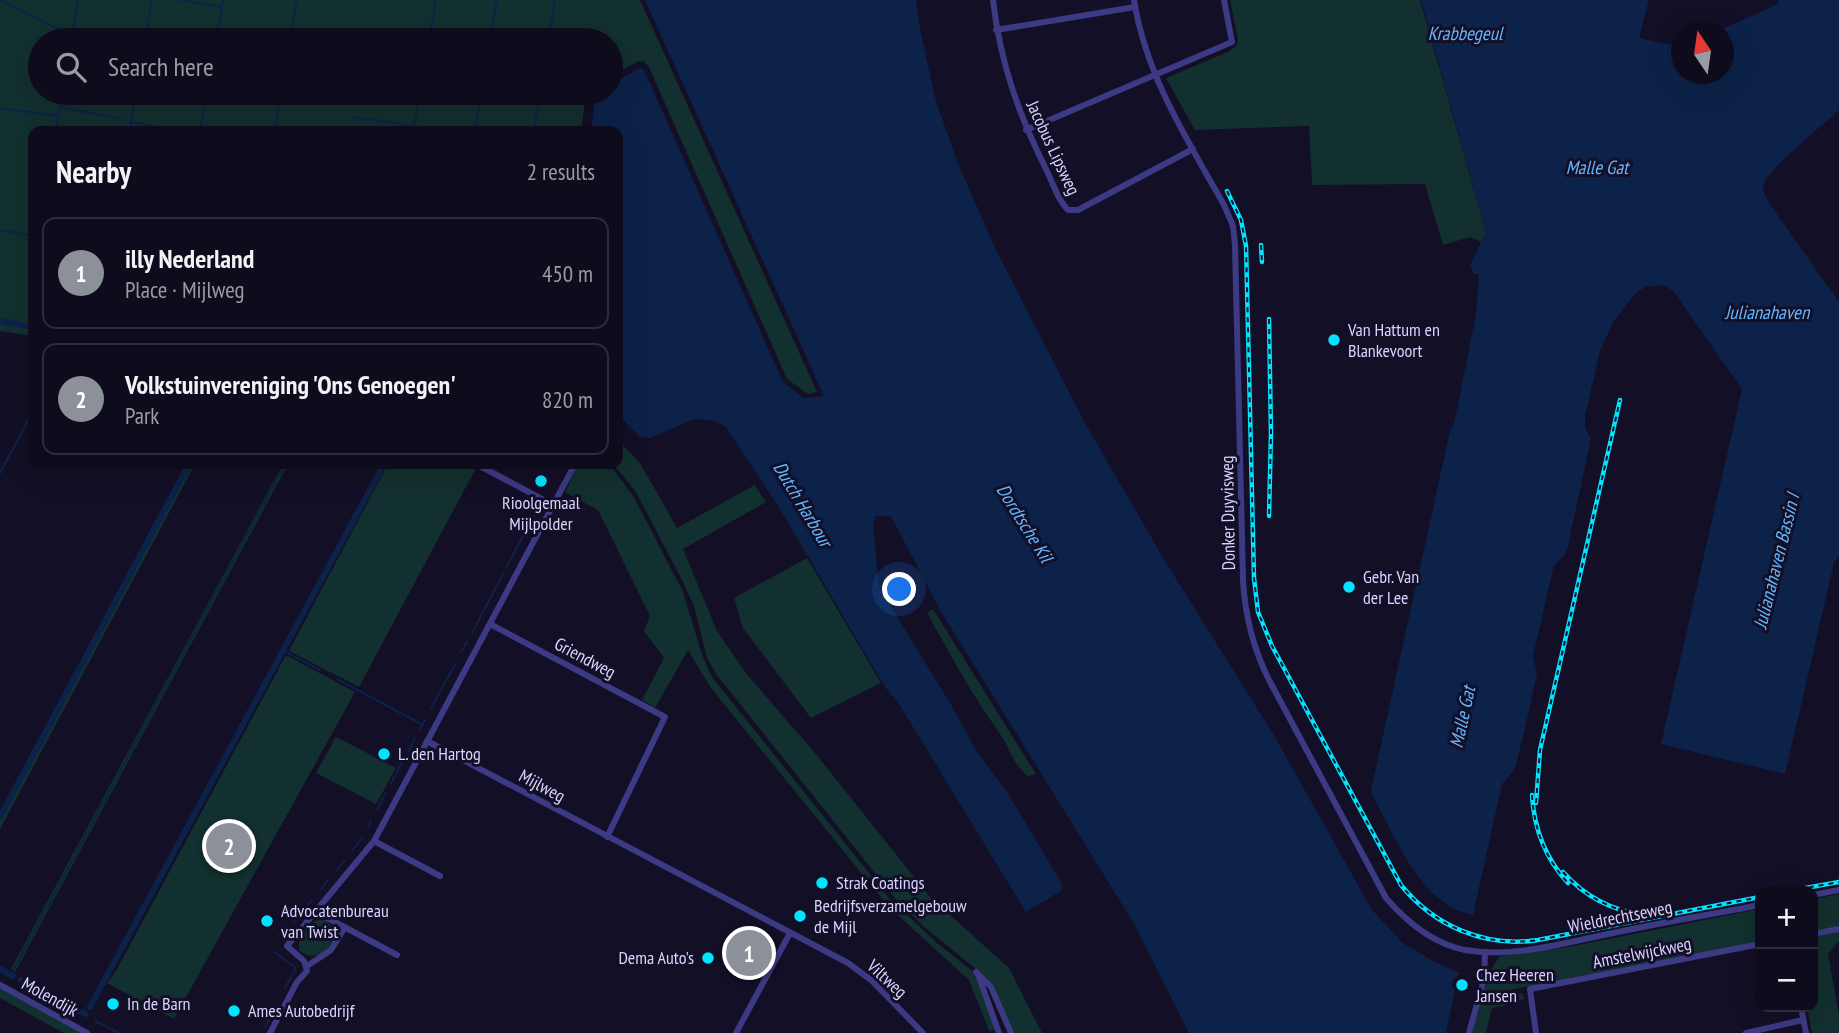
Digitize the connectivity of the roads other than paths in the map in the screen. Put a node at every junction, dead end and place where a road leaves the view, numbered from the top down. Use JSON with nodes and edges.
{"nodes":[{"id":1,"x":993,"y":0,"type":"edge"},
{"id":2,"x":1224,"y":0,"type":"edge"},
{"id":3,"x":1135,"y":4,"type":"edge"},
{"id":4,"x":996,"y":30,"type":"junction"},
{"id":5,"x":1154,"y":76,"type":"junction"},
{"id":6,"x":1027,"y":130,"type":"junction"},
{"id":7,"x":1193,"y":149,"type":"junction"},
{"id":8,"x":486,"y":469,"type":"edge"},
{"id":9,"x":572,"y":469,"type":"edge"},
{"id":10,"x":553,"y":506,"type":"junction"},
{"id":11,"x":490,"y":624,"type":"junction"},
{"id":12,"x":427,"y":741,"type":"junction"},
{"id":13,"x":607,"y":836,"type":"junction"},
{"id":14,"x":374,"y":841,"type":"junction"},
{"id":15,"x":440,"y":876,"type":"dead end"},
{"id":16,"x":1839,"y":890,"type":"edge"},
{"id":17,"x":1818,"y":894,"type":"edge"},
{"id":18,"x":1755,"y":906,"type":"edge"},
{"id":19,"x":316,"y":912,"type":"junction"},
{"id":20,"x":345,"y":927,"type":"junction"},
{"id":21,"x":1839,"y":929,"type":"edge"},
{"id":22,"x":790,"y":933,"type":"junction"},
{"id":23,"x":1818,"y":933,"type":"edge"},
{"id":24,"x":1755,"y":945,"type":"edge"},
{"id":25,"x":1485,"y":952,"type":"junction"},
{"id":26,"x":397,"y":955,"type":"dead end"},
{"id":27,"x":307,"y":965,"type":"junction"},
{"id":28,"x":0,"y":985,"type":"edge"},
{"id":29,"x":1802,"y":1012,"type":"edge"},
{"id":30,"x":1803,"y":1020,"type":"junction"},
{"id":31,"x":87,"y":1033,"type":"edge"},
{"id":32,"x":270,"y":1033,"type":"edge"},
{"id":33,"x":736,"y":1033,"type":"edge"},
{"id":34,"x":923,"y":1033,"type":"edge"},
{"id":35,"x":999,"y":1033,"type":"edge"},
{"id":36,"x":1012,"y":1033,"type":"edge"},
{"id":37,"x":1469,"y":1033,"type":"edge"},
{"id":38,"x":1536,"y":1033,"type":"edge"},
{"id":39,"x":1746,"y":1033,"type":"edge"},
{"id":40,"x":1806,"y":1033,"type":"edge"}],
"edges":[{"from":1,"to":4,"type":"street","name":"Jacobus Lipsweg"},
{"from":2,"to":5,"type":"street"},
{"from":3,"to":4,"type":"street"},
{"from":3,"to":5,"type":"street","name":"Donker Duyvisweg"},
{"from":4,"to":6,"type":"street","name":"Jacobus Lipsweg"},
{"from":5,"to":6,"type":"street"},
{"from":5,"to":7,"type":"street","name":"Donker Duyvisweg"},
{"from":6,"to":7,"type":"street","name":"Jacobus Lipsweg"},
{"from":7,"to":25,"type":"street","name":"Donker Duyvisweg"},
{"from":8,"to":10,"type":"street"},
{"from":9,"to":10,"type":"street"},
{"from":10,"to":11,"type":"street"},
{"from":11,"to":12,"type":"street"},
{"from":11,"to":13,"type":"street","name":"Griendweg"},
{"from":12,"to":13,"type":"street","name":"Mijlweg"},
{"from":12,"to":14,"type":"street"},
{"from":13,"to":22,"type":"street","name":"Mijlweg"},
{"from":14,"to":15,"type":"street"},
{"from":14,"to":19,"type":"street"},
{"from":16,"to":17,"type":"street"},
{"from":18,"to":25,"type":"street","name":"Wieldrechtseweg"},
{"from":19,"to":20,"type":"street"},
{"from":19,"to":27,"type":"street"},
{"from":20,"to":26,"type":"street"},
{"from":20,"to":27,"type":"street"},
{"from":21,"to":23,"type":"street"},
{"from":22,"to":33,"type":"street"},
{"from":22,"to":34,"type":"street","name":"Viltweg"},
{"from":24,"to":38,"type":"street","name":"Amstelwijckweg"},
{"from":25,"to":37,"type":"street"},
{"from":27,"to":32,"type":"street"},
{"from":28,"to":31,"type":"street","name":"Molendijk"},
{"from":29,"to":30,"type":"street"},
{"from":30,"to":39,"type":"street"},
{"from":30,"to":40,"type":"street"},
{"from":35,"to":36,"type":"street"}]}
